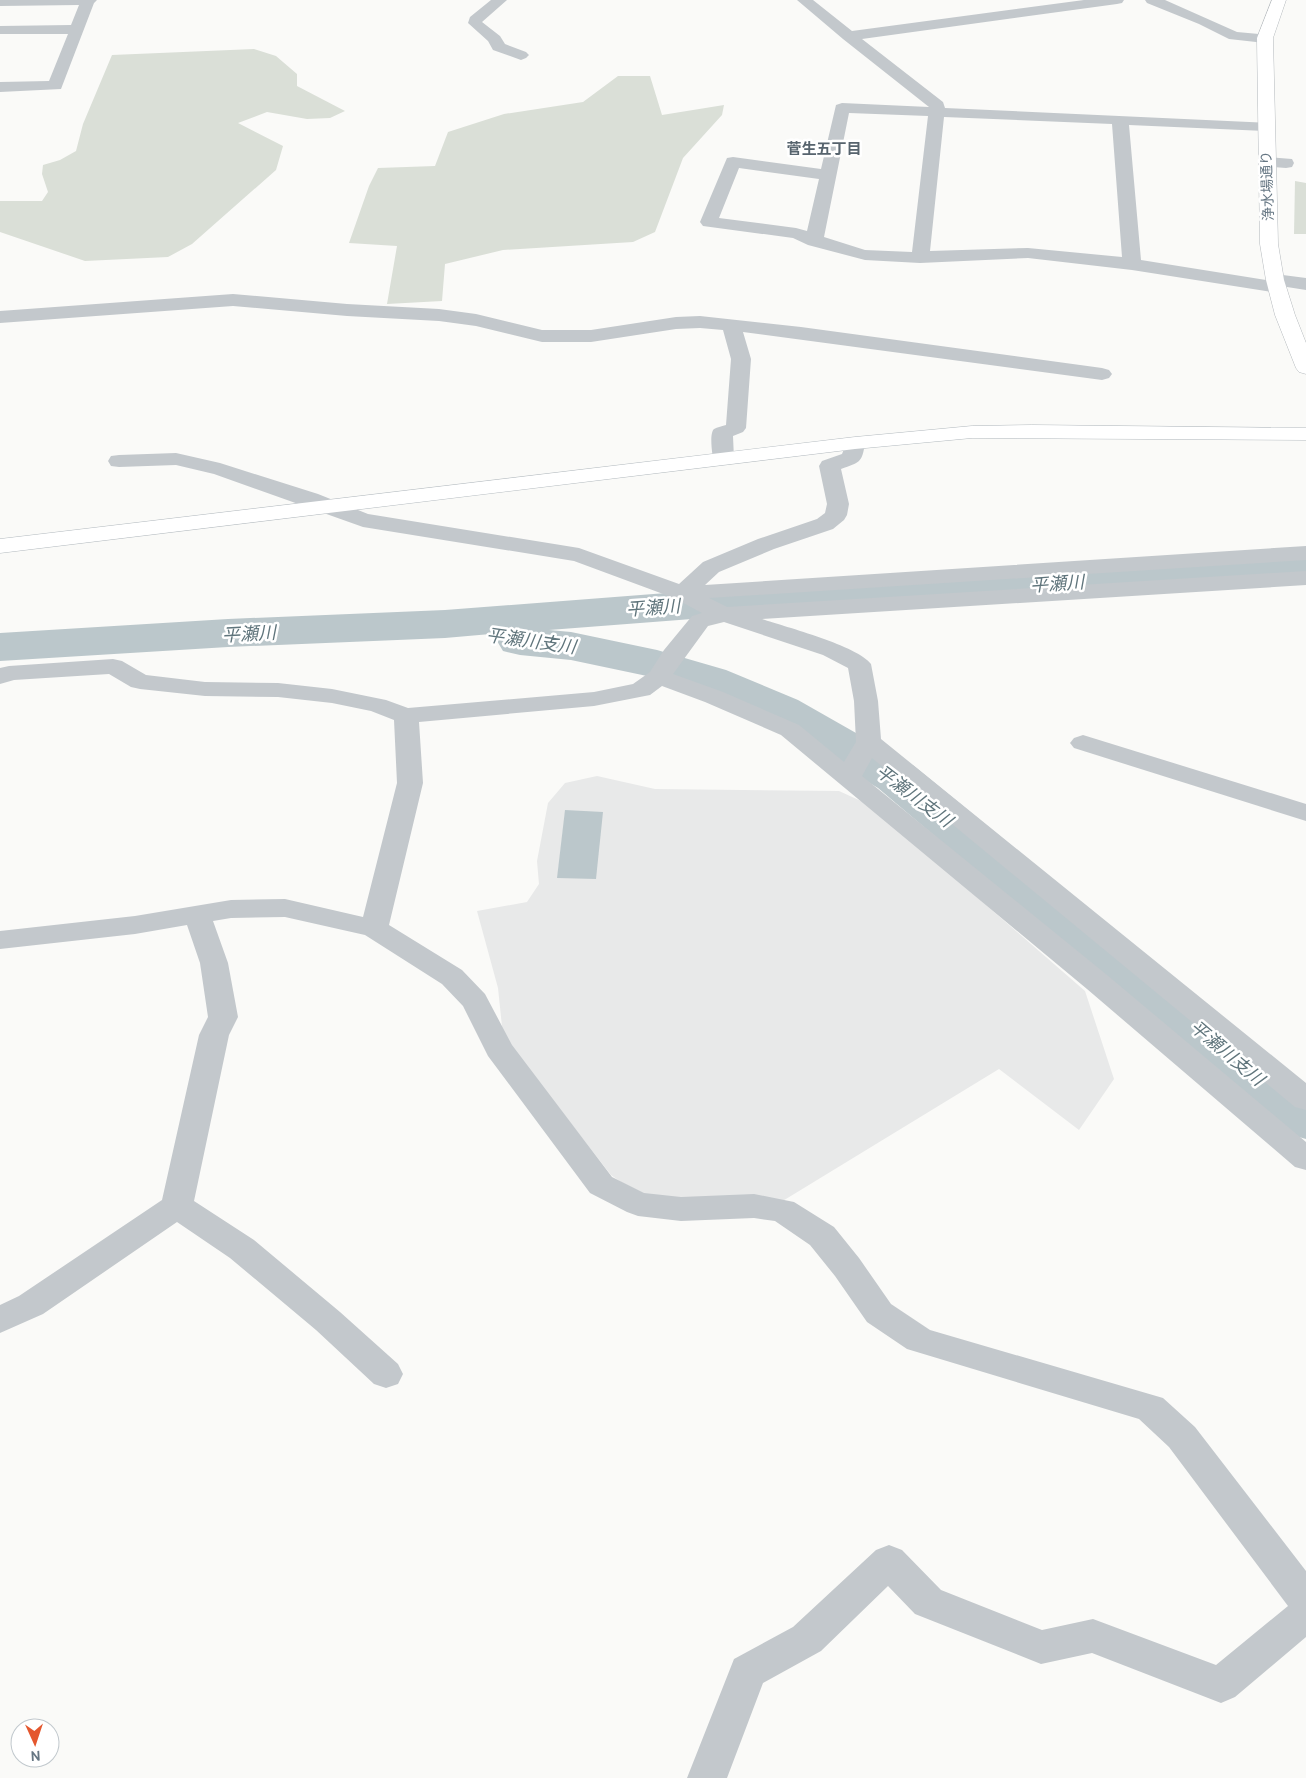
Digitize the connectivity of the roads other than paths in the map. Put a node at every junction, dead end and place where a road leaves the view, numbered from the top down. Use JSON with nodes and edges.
{"nodes":[{"id":1,"x":89,"y":0,"type":"edge"},
{"id":2,"x":500,"y":0,"type":"edge"},
{"id":3,"x":804,"y":0,"type":"edge"},
{"id":4,"x":1117,"y":0,"type":"edge"},
{"id":5,"x":1152,"y":0,"type":"edge"},
{"id":6,"x":1279,"y":0,"type":"edge"},
{"id":7,"x":0,"y":2,"type":"edge"},
{"id":8,"x":76,"y":29,"type":"junction"},
{"id":9,"x":0,"y":30,"type":"edge"},
{"id":10,"x":848,"y":36,"type":"junction"},
{"id":11,"x":1265,"y":38,"type":"junction"},
{"id":12,"x":521,"y":55,"type":"dead end"},
{"id":13,"x":0,"y":87,"type":"edge"},
{"id":14,"x":935,"y":112,"type":"junction"},
{"id":15,"x":1120,"y":119,"type":"junction"},
{"id":16,"x":1265,"y":126,"type":"junction"},
{"id":17,"x":1266,"y":162,"type":"junction"},
{"id":18,"x":1286,"y":163,"type":"dead end"},
{"id":19,"x":828,"y":174,"type":"junction"},
{"id":20,"x":814,"y":241,"type":"junction"},
{"id":21,"x":920,"y":258,"type":"junction"},
{"id":22,"x":1132,"y":264,"type":"junction"},
{"id":23,"x":1276,"y":284,"type":"junction"},
{"id":24,"x":1306,"y":284,"type":"edge"},
{"id":25,"x":0,"y":317,"type":"edge"},
{"id":26,"x":731,"y":325,"type":"junction"},
{"id":27,"x":1306,"y":368,"type":"edge"},
{"id":28,"x":1102,"y":374,"type":"dead end"},
{"id":29,"x":1306,"y":434,"type":"edge"},
{"id":30,"x":855,"y":443,"type":"junction"},
{"id":31,"x":723,"y":459,"type":"junction"},
{"id":32,"x":119,"y":461,"type":"dead end"},
{"id":33,"x":328,"y":507,"type":"junction"},
{"id":34,"x":0,"y":546,"type":"edge"},
{"id":35,"x":1306,"y":553,"type":"edge"},
{"id":36,"x":1078,"y":568,"type":"junction"},
{"id":37,"x":1306,"y":578,"type":"edge"},
{"id":38,"x":1088,"y":592,"type":"junction"},
{"id":39,"x":684,"y":594,"type":"junction"},
{"id":40,"x":720,"y":612,"type":"junction"},
{"id":41,"x":0,"y":677,"type":"edge"},
{"id":42,"x":659,"y":677,"type":"junction"},
{"id":43,"x":406,"y":716,"type":"junction"},
{"id":44,"x":869,"y":742,"type":"junction"},
{"id":45,"x":1083,"y":743,"type":"dead end"},
{"id":46,"x":848,"y":777,"type":"junction"},
{"id":47,"x":1306,"y":813,"type":"edge"},
{"id":48,"x":197,"y":915,"type":"junction"},
{"id":49,"x":374,"y":928,"type":"junction"},
{"id":50,"x":0,"y":940,"type":"edge"},
{"id":51,"x":1306,"y":1099,"type":"edge"},
{"id":52,"x":1306,"y":1159,"type":"edge"},
{"id":53,"x":177,"y":1206,"type":"junction"},
{"id":54,"x":0,"y":1320,"type":"edge"},
{"id":55,"x":386,"y":1374,"type":"dead end"},
{"id":56,"x":1306,"y":1600,"type":"edge"},
{"id":57,"x":1306,"y":1614,"type":"edge"},
{"id":58,"x":707,"y":1778,"type":"edge"}],
"edges":[{"from":1,"to":7,"type":"street"},
{"from":1,"to":8,"type":"street"},
{"from":2,"to":12,"type":"street"},
{"from":3,"to":10,"type":"street"},
{"from":4,"to":10,"type":"street"},
{"from":5,"to":11,"type":"street"},
{"from":6,"to":11,"type":"street","name":"浄水場通り"},
{"from":8,"to":9,"type":"street"},
{"from":8,"to":13,"type":"street"},
{"from":10,"to":14,"type":"street"},
{"from":11,"to":16,"type":"street","name":"浄水場通り"},
{"from":14,"to":15,"type":"street"},
{"from":14,"to":19,"type":"street"},
{"from":14,"to":21,"type":"street"},
{"from":15,"to":16,"type":"street"},
{"from":15,"to":22,"type":"street"},
{"from":16,"to":17,"type":"street","name":"浄水場通り"},
{"from":17,"to":18,"type":"street"},
{"from":17,"to":23,"type":"street","name":"浄水場通り"},
{"from":19,"to":20,"type":"street"},
{"from":19,"to":20,"type":"street"},
{"from":20,"to":21,"type":"street"},
{"from":21,"to":22,"type":"street"},
{"from":22,"to":23,"type":"street"},
{"from":23,"to":24,"type":"street"},
{"from":23,"to":27,"type":"street","name":"浄水場通り"},
{"from":25,"to":26,"type":"street"},
{"from":26,"to":28,"type":"street"},
{"from":26,"to":31,"type":"street"},
{"from":29,"to":30,"type":"street"},
{"from":30,"to":31,"type":"street"},
{"from":30,"to":39,"type":"street"},
{"from":31,"to":33,"type":"street"},
{"from":32,"to":33,"type":"street"},
{"from":33,"to":34,"type":"street"},
{"from":33,"to":39,"type":"street"},
{"from":35,"to":36,"type":"street"},
{"from":36,"to":38,"type":"street"},
{"from":36,"to":39,"type":"street"},
{"from":37,"to":38,"type":"street"},
{"from":38,"to":40,"type":"street"},
{"from":39,"to":40,"type":"street"},
{"from":40,"to":42,"type":"street"},
{"from":40,"to":44,"type":"street"},
{"from":41,"to":43,"type":"street"},
{"from":42,"to":43,"type":"street"},
{"from":42,"to":46,"type":"street"},
{"from":43,"to":49,"type":"street"},
{"from":44,"to":46,"type":"street"},
{"from":44,"to":51,"type":"street"},
{"from":45,"to":47,"type":"street"},
{"from":46,"to":52,"type":"street"},
{"from":48,"to":49,"type":"street"},
{"from":48,"to":50,"type":"street"},
{"from":48,"to":53,"type":"street"},
{"from":49,"to":56,"type":"street"},
{"from":53,"to":54,"type":"street"},
{"from":53,"to":55,"type":"street"},
{"from":57,"to":58,"type":"street"}]}
